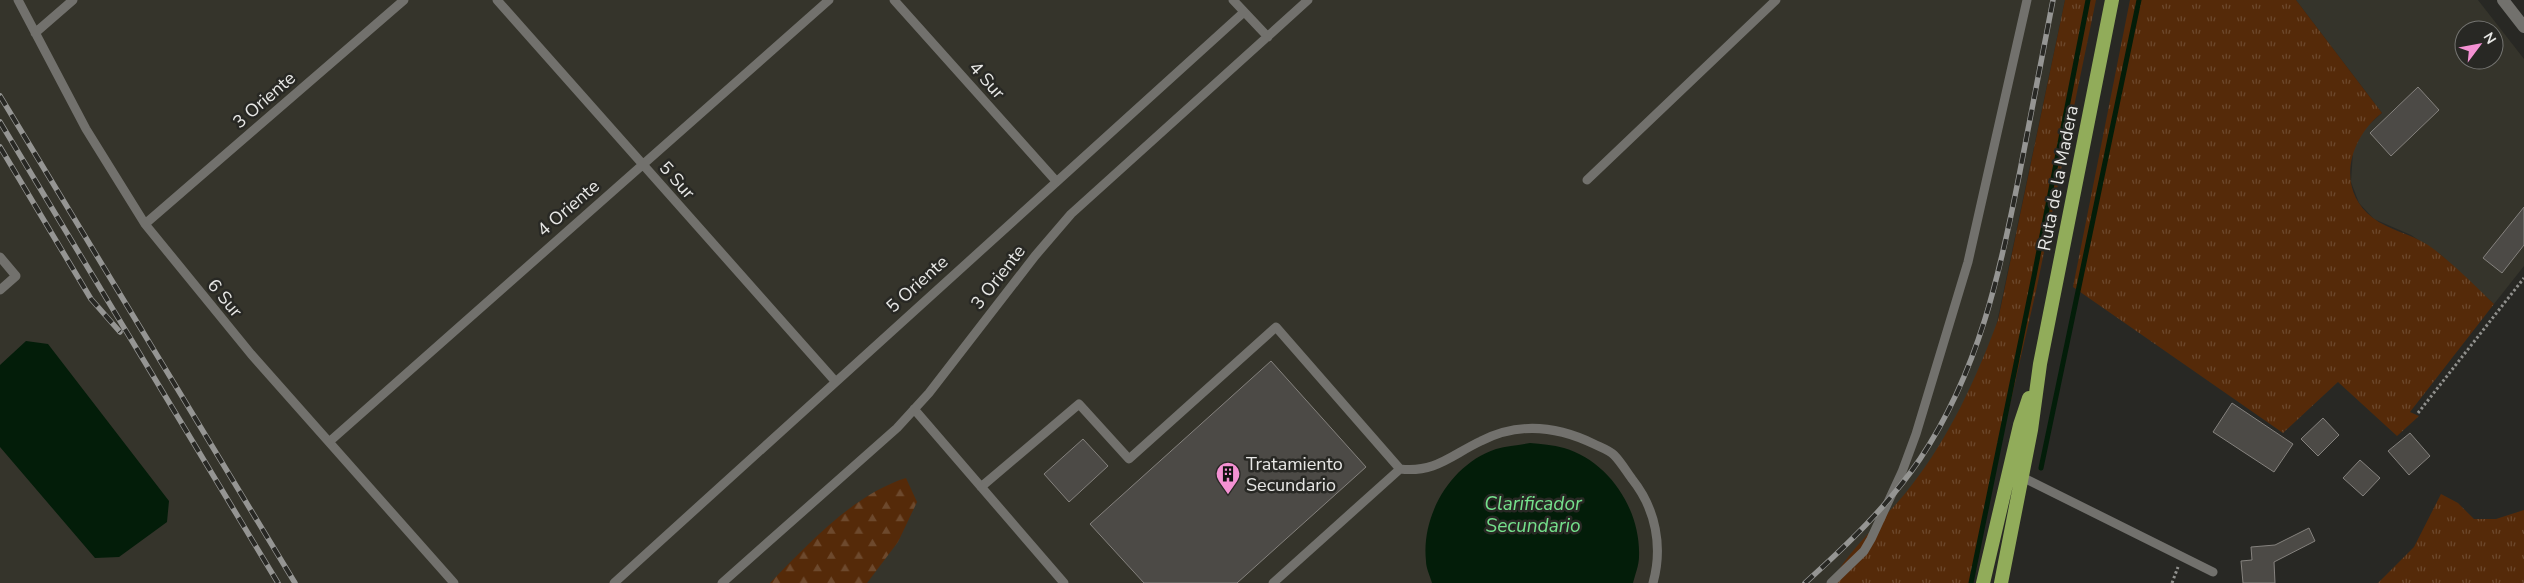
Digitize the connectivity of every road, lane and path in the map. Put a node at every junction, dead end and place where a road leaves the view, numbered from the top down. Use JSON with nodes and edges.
{"nodes":[{"id":1,"x":18,"y":0,"type":"edge"},
{"id":2,"x":73,"y":0,"type":"edge"},
{"id":3,"x":404,"y":0,"type":"edge"},
{"id":4,"x":497,"y":0,"type":"edge"},
{"id":5,"x":829,"y":0,"type":"edge"},
{"id":6,"x":894,"y":0,"type":"edge"},
{"id":7,"x":1234,"y":0,"type":"edge"},
{"id":8,"x":1308,"y":0,"type":"edge"},
{"id":9,"x":1776,"y":0,"type":"edge"},
{"id":10,"x":2027,"y":0,"type":"edge"},
{"id":11,"x":2112,"y":0,"type":"edge"},
{"id":12,"x":2503,"y":0,"type":"edge"},
{"id":13,"x":1244,"y":12,"type":"junction"},
{"id":14,"x":2524,"y":27,"type":"edge"},
{"id":15,"x":35,"y":33,"type":"junction"},
{"id":16,"x":1268,"y":37,"type":"junction"},
{"id":17,"x":642,"y":165,"type":"junction"},
{"id":18,"x":1587,"y":180,"type":"dead end"},
{"id":19,"x":1056,"y":181,"type":"junction"},
{"id":20,"x":145,"y":224,"type":"junction"},
{"id":21,"x":0,"y":257,"type":"edge"},
{"id":22,"x":2524,"y":278,"type":"edge"},
{"id":23,"x":0,"y":290,"type":"edge"},
{"id":24,"x":2040,"y":364,"type":"junction"},
{"id":25,"x":835,"y":381,"type":"junction"},
{"id":26,"x":914,"y":409,"type":"junction"},
{"id":27,"x":2418,"y":413,"type":"dead end"},
{"id":28,"x":329,"y":442,"type":"junction"},
{"id":29,"x":1400,"y":469,"type":"junction"},
{"id":30,"x":2022,"y":477,"type":"junction"},
{"id":31,"x":981,"y":487,"type":"junction"},
{"id":32,"x":2213,"y":572,"type":"dead end"},
{"id":33,"x":454,"y":583,"type":"edge"},
{"id":34,"x":614,"y":583,"type":"edge"},
{"id":35,"x":722,"y":583,"type":"edge"},
{"id":36,"x":1064,"y":583,"type":"edge"},
{"id":37,"x":1273,"y":583,"type":"edge"},
{"id":38,"x":1653,"y":583,"type":"edge"},
{"id":39,"x":1831,"y":583,"type":"edge"},
{"id":40,"x":1983,"y":583,"type":"edge"},
{"id":41,"x":2001,"y":583,"type":"edge"}],
"edges":[{"from":1,"to":15,"type":"lane","name":"6 Sur"},
{"from":2,"to":15,"type":"lane"},
{"from":3,"to":20,"type":"lane","name":"3 Oriente"},
{"from":4,"to":17,"type":"lane","name":"5 Sur"},
{"from":5,"to":17,"type":"lane","name":"4 Oriente"},
{"from":6,"to":19,"type":"lane","name":"4 Sur"},
{"from":7,"to":13,"type":"lane"},
{"from":8,"to":16,"type":"lane","name":"3 Oriente"},
{"from":9,"to":18,"type":"lane"},
{"from":10,"to":39,"type":"lane"},
{"from":11,"to":24,"type":"highway","name":"Ruta de la Madera"},
{"from":12,"to":14,"type":"street"},
{"from":13,"to":16,"type":"lane"},
{"from":13,"to":19,"type":"lane","name":"5 Oriente"},
{"from":15,"to":20,"type":"lane","name":"6 Sur"},
{"from":16,"to":26,"type":"lane","name":"3 Oriente"},
{"from":17,"to":25,"type":"lane","name":"5 Sur"},
{"from":17,"to":28,"type":"lane","name":"4 Oriente"},
{"from":19,"to":25,"type":"lane","name":"5 Oriente"},
{"from":20,"to":28,"type":"lane","name":"6 Sur"},
{"from":21,"to":23,"type":"lane"},
{"from":22,"to":27,"type":"path"},
{"from":24,"to":30,"type":"highway","name":"Ruta de la Madera"},
{"from":24,"to":40,"type":"highway","name":"Ruta de la Madera"},
{"from":25,"to":34,"type":"lane","name":"5 Oriente"},
{"from":26,"to":31,"type":"lane"},
{"from":26,"to":35,"type":"lane","name":"3 Oriente"},
{"from":28,"to":33,"type":"lane","name":"6 Sur"},
{"from":29,"to":31,"type":"lane"},
{"from":29,"to":37,"type":"lane"},
{"from":29,"to":38,"type":"lane"},
{"from":30,"to":32,"type":"lane"},
{"from":30,"to":41,"type":"highway","name":"Ruta de la Madera"},
{"from":31,"to":36,"type":"lane"}]}
